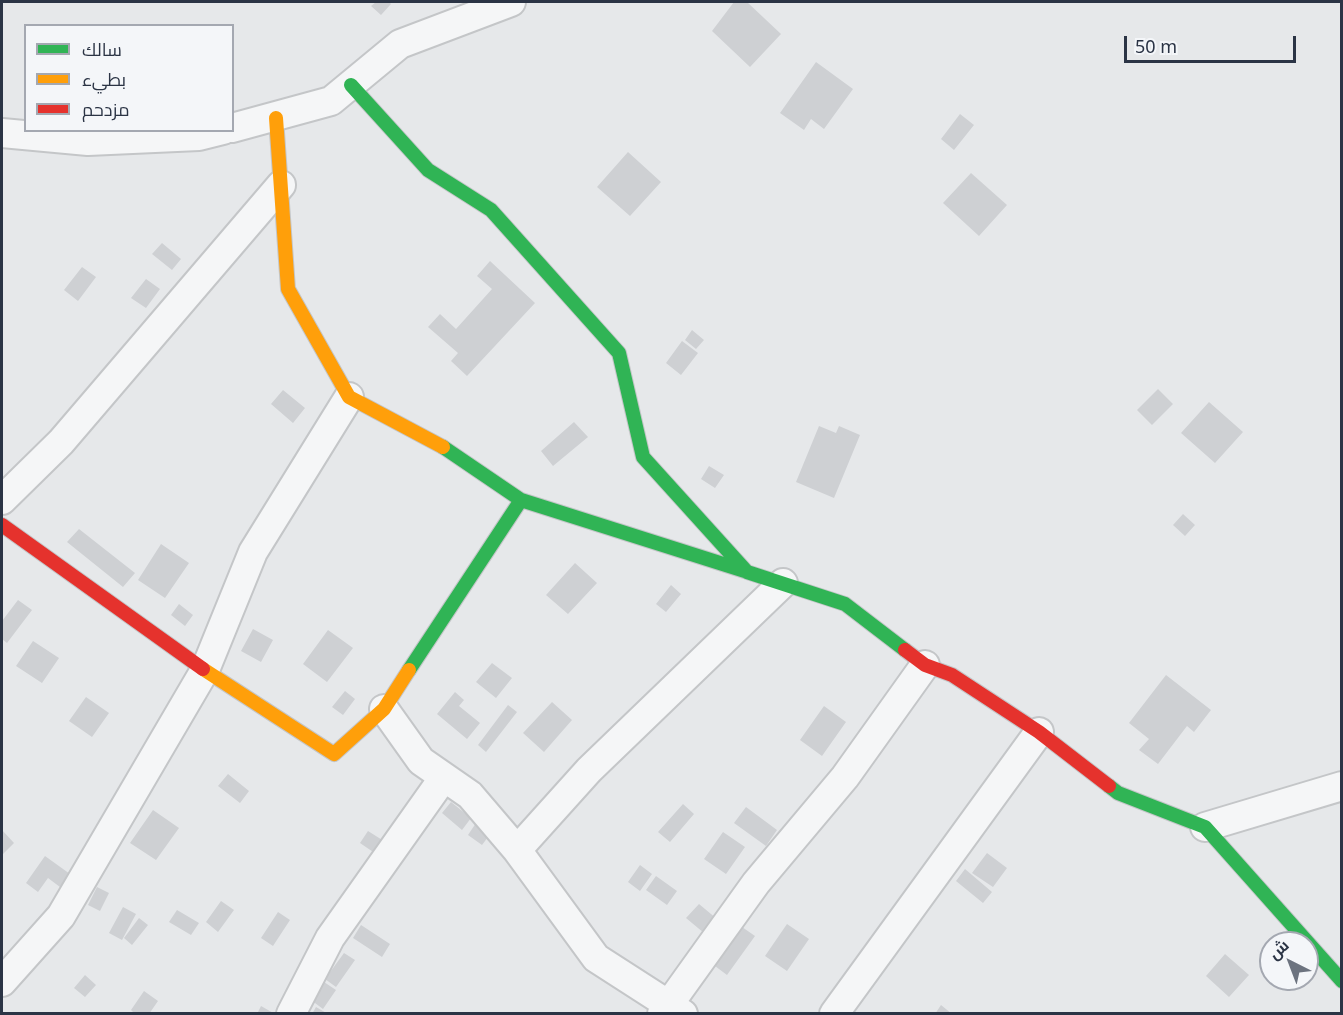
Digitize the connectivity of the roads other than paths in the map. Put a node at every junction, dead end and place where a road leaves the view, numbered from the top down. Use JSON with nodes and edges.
{"nodes":[{"id":1,"x":511,"y":2,"type":"edge"},
{"id":2,"x":351,"y":85,"type":"junction"},
{"id":3,"x":276,"y":118,"type":"junction"},
{"id":4,"x":234,"y":128,"type":"edge"},
{"id":5,"x":216,"y":132,"type":"edge"},
{"id":6,"x":2,"y":133,"type":"edge"},
{"id":7,"x":281,"y":185,"type":"junction"},
{"id":8,"x":349,"y":397,"type":"junction"},
{"id":9,"x":2,"y":500,"type":"edge"},
{"id":10,"x":521,"y":500,"type":"junction"},
{"id":11,"x":2,"y":525,"type":"edge"},
{"id":12,"x":747,"y":572,"type":"junction"},
{"id":13,"x":783,"y":583,"type":"junction"},
{"id":14,"x":925,"y":665,"type":"junction"},
{"id":15,"x":205,"y":670,"type":"junction"},
{"id":16,"x":384,"y":709,"type":"junction"},
{"id":17,"x":1039,"y":732,"type":"junction"},
{"id":18,"x":444,"y":777,"type":"junction"},
{"id":19,"x":1341,"y":786,"type":"edge"},
{"id":20,"x":1205,"y":827,"type":"junction"},
{"id":21,"x":517,"y":850,"type":"junction"},
{"id":22,"x":1341,"y":981,"type":"edge"},
{"id":23,"x":2,"y":982,"type":"edge"},
{"id":24,"x":670,"y":1010,"type":"edge"},
{"id":25,"x":291,"y":1014,"type":"edge"},
{"id":26,"x":834,"y":1014,"type":"edge"}],
"edges":[{"from":1,"to":2,"type":"street"},
{"from":2,"to":3,"type":"street"},
{"from":2,"to":12,"type":"street"},
{"from":3,"to":4,"type":"street"},
{"from":3,"to":7,"type":"street"},
{"from":5,"to":6,"type":"street"},
{"from":7,"to":8,"type":"street"},
{"from":7,"to":9,"type":"street"},
{"from":8,"to":10,"type":"street"},
{"from":8,"to":15,"type":"street"},
{"from":10,"to":12,"type":"street"},
{"from":10,"to":16,"type":"street"},
{"from":11,"to":15,"type":"street"},
{"from":12,"to":13,"type":"street"},
{"from":13,"to":14,"type":"street"},
{"from":13,"to":21,"type":"street"},
{"from":14,"to":17,"type":"street"},
{"from":14,"to":24,"type":"street"},
{"from":15,"to":16,"type":"street"},
{"from":15,"to":23,"type":"street"},
{"from":16,"to":18,"type":"street"},
{"from":17,"to":20,"type":"street"},
{"from":17,"to":26,"type":"street"},
{"from":18,"to":21,"type":"street"},
{"from":18,"to":25,"type":"street"},
{"from":19,"to":20,"type":"street"},
{"from":20,"to":22,"type":"street"},
{"from":21,"to":24,"type":"street"}]}
